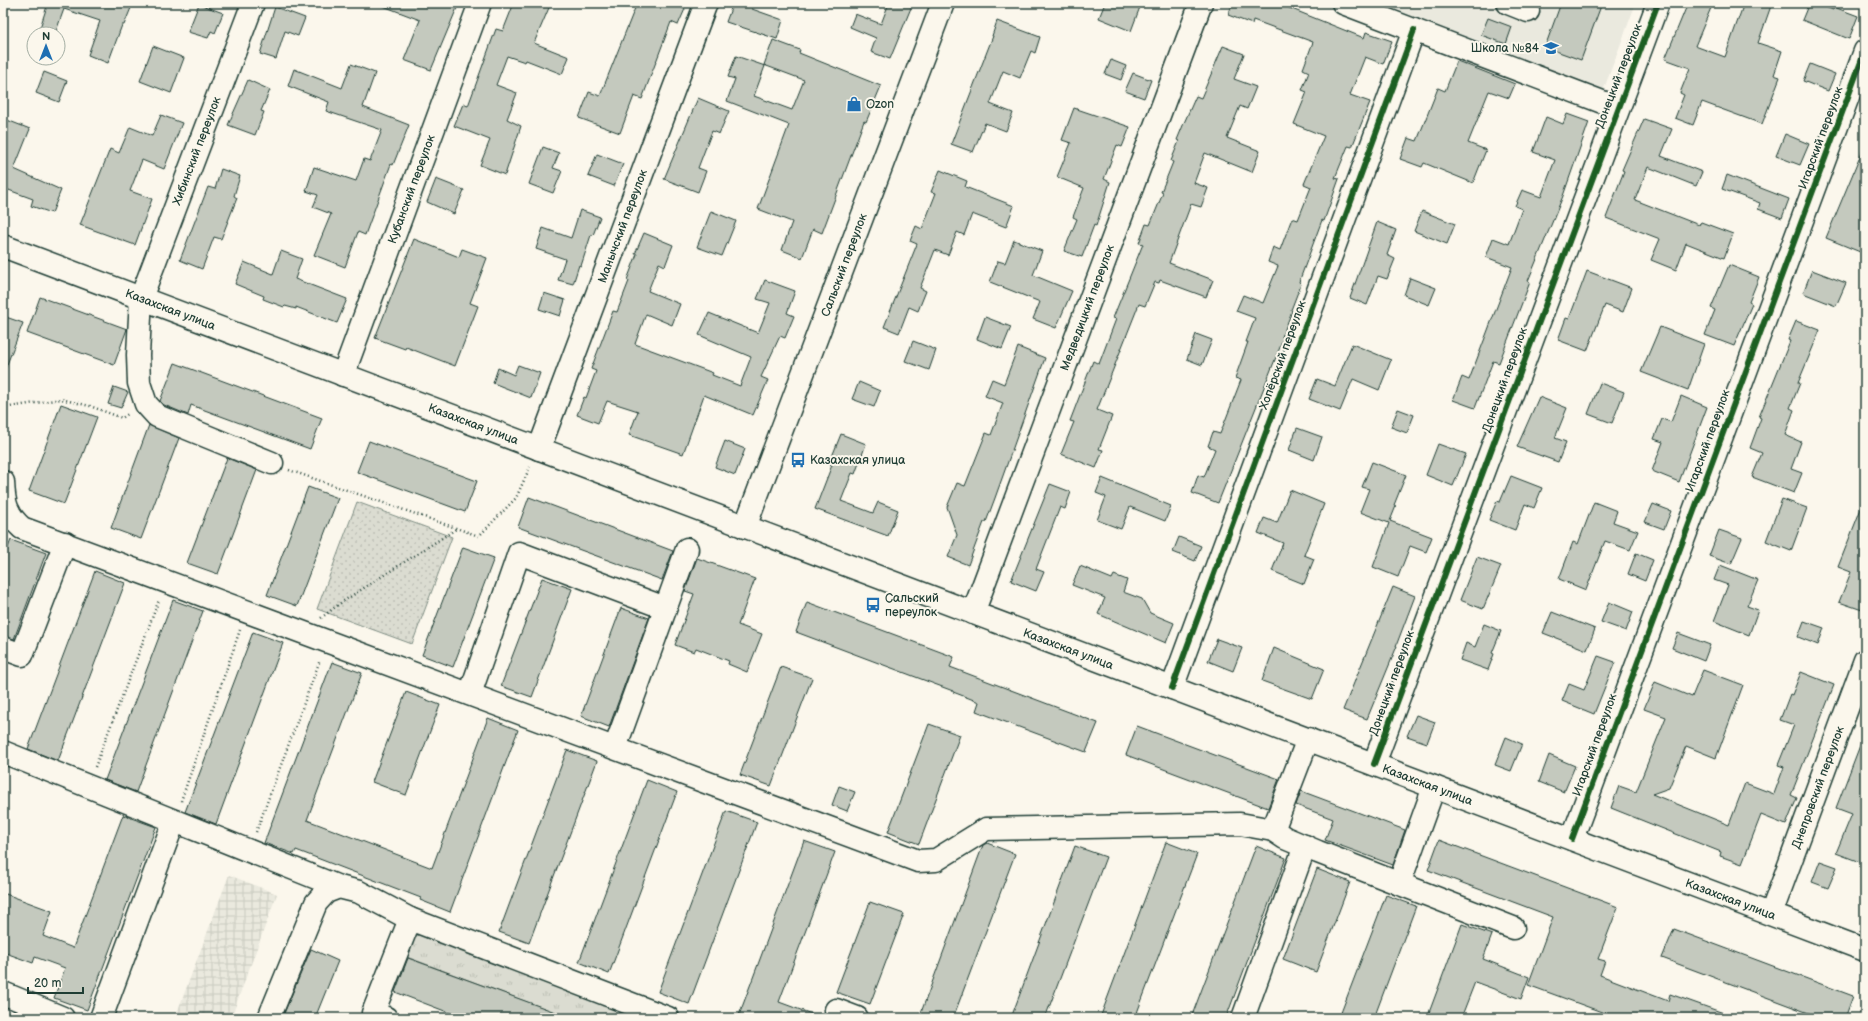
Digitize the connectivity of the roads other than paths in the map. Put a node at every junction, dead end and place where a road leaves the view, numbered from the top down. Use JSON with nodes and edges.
{"nodes":[{"id":1,"x":252,"y":3,"type":"edge"},
{"id":2,"x":480,"y":3,"type":"edge"},
{"id":3,"x":706,"y":3,"type":"edge"},
{"id":4,"x":943,"y":3,"type":"edge"},
{"id":5,"x":1201,"y":3,"type":"edge"},
{"id":6,"x":1342,"y":3,"type":"edge"},
{"id":7,"x":1508,"y":3,"type":"edge"},
{"id":8,"x":1658,"y":3,"type":"edge"},
{"id":9,"x":1528,"y":11,"type":"dead end"},
{"id":10,"x":1414,"y":30,"type":"junction"},
{"id":11,"x":1865,"y":51,"type":"edge"},
{"id":12,"x":1618,"y":108,"type":"junction"},
{"id":13,"x":3,"y":246,"type":"edge"},
{"id":14,"x":141,"y":298,"type":"junction"},
{"id":15,"x":343,"y":374,"type":"junction"},
{"id":16,"x":539,"y":449,"type":"junction"},
{"id":17,"x":272,"y":463,"type":"road end"},
{"id":18,"x":3,"y":482,"type":"edge"},
{"id":19,"x":745,"y":527,"type":"junction"},
{"id":20,"x":65,"y":543,"type":"junction"},
{"id":21,"x":687,"y":549,"type":"dead end"},
{"id":22,"x":666,"y":608,"type":"junction"},
{"id":23,"x":973,"y":613,"type":"junction"},
{"id":24,"x":3,"y":648,"type":"edge"},
{"id":25,"x":1865,"y":660,"type":"edge"},
{"id":26,"x":1172,"y":688,"type":"junction"},
{"id":27,"x":470,"y":694,"type":"junction"},
{"id":28,"x":1308,"y":739,"type":"junction"},
{"id":29,"x":615,"y":748,"type":"junction"},
{"id":30,"x":3,"y":752,"type":"edge"},
{"id":31,"x":1374,"y":764,"type":"junction"},
{"id":32,"x":1434,"y":787,"type":"junction"},
{"id":33,"x":174,"y":820,"type":"junction"},
{"id":34,"x":1273,"y":830,"type":"junction"},
{"id":35,"x":1572,"y":839,"type":"junction"},
{"id":36,"x":1304,"y":846,"type":"junction"},
{"id":37,"x":1398,"y":884,"type":"junction"},
{"id":38,"x":340,"y":888,"type":"junction"},
{"id":39,"x":1771,"y":914,"type":"junction"},
{"id":40,"x":410,"y":919,"type":"junction"},
{"id":41,"x":1512,"y":928,"type":"dead end"},
{"id":42,"x":1865,"y":950,"type":"edge"},
{"id":43,"x":3,"y":993,"type":"edge"},
{"id":44,"x":836,"y":1010,"type":"dead end"},
{"id":45,"x":646,"y":1014,"type":"edge"},
{"id":46,"x":63,"y":1018,"type":"edge"},
{"id":47,"x":101,"y":1018,"type":"edge"},
{"id":48,"x":269,"y":1018,"type":"edge"},
{"id":49,"x":386,"y":1018,"type":"edge"},
{"id":50,"x":668,"y":1018,"type":"edge"},
{"id":51,"x":857,"y":1018,"type":"edge"},
{"id":52,"x":1243,"y":1018,"type":"edge"}],
"edges":[{"from":1,"to":14,"type":"street","name":"Хибинский переулок"},
{"from":2,"to":15,"type":"street","name":"Кубанский переулок"},
{"from":3,"to":16,"type":"street","name":"Манычский переулок"},
{"from":4,"to":19,"type":"street","name":"Сальский переулок"},
{"from":5,"to":23,"type":"street","name":"Медведицкий переулок"},
{"from":6,"to":10,"type":"street"},
{"from":7,"to":9,"type":"street"},
{"from":8,"to":12,"type":"street","name":"Донецкий переулок"},
{"from":10,"to":12,"type":"street"},
{"from":10,"to":26,"type":"street","name":"Хопёрский переулок"},
{"from":11,"to":35,"type":"street","name":"Игарский переулок"},
{"from":12,"to":31,"type":"street","name":"Донецкий переулок"},
{"from":13,"to":14,"type":"street","name":"Казахская улица"},
{"from":14,"to":15,"type":"street","name":"Казахская улица"},
{"from":14,"to":17,"type":"street","name":"Хибинский переулок"},
{"from":15,"to":16,"type":"street","name":"Казахская улица"},
{"from":16,"to":19,"type":"street","name":"Казахская улица"},
{"from":18,"to":20,"type":"street"},
{"from":19,"to":23,"type":"street","name":"Казахская улица"},
{"from":20,"to":24,"type":"street"},
{"from":20,"to":27,"type":"street"},
{"from":21,"to":22,"type":"street"},
{"from":22,"to":27,"type":"street"},
{"from":22,"to":29,"type":"street"},
{"from":23,"to":26,"type":"street","name":"Казахская улица"},
{"from":25,"to":39,"type":"street","name":"Днепровский переулок"},
{"from":26,"to":28,"type":"street","name":"Казахская улица"},
{"from":27,"to":29,"type":"street"},
{"from":28,"to":31,"type":"street","name":"Казахская улица"},
{"from":28,"to":34,"type":"street"},
{"from":29,"to":34,"type":"street"},
{"from":30,"to":33,"type":"street"},
{"from":31,"to":32,"type":"street","name":"Казахская улица"},
{"from":32,"to":35,"type":"street","name":"Казахская улица"},
{"from":32,"to":37,"type":"street"},
{"from":33,"to":38,"type":"street"},
{"from":33,"to":47,"type":"street"},
{"from":34,"to":36,"type":"street"},
{"from":35,"to":39,"type":"street","name":"Казахская улица"},
{"from":36,"to":37,"type":"street"},
{"from":36,"to":52,"type":"street"},
{"from":37,"to":41,"type":"street"},
{"from":38,"to":40,"type":"street"},
{"from":38,"to":48,"type":"street"},
{"from":39,"to":42,"type":"street","name":"Казахская улица"},
{"from":40,"to":45,"type":"street"},
{"from":40,"to":49,"type":"street"},
{"from":43,"to":46,"type":"street"},
{"from":44,"to":51,"type":"street"},
{"from":45,"to":50,"type":"street"}]}
